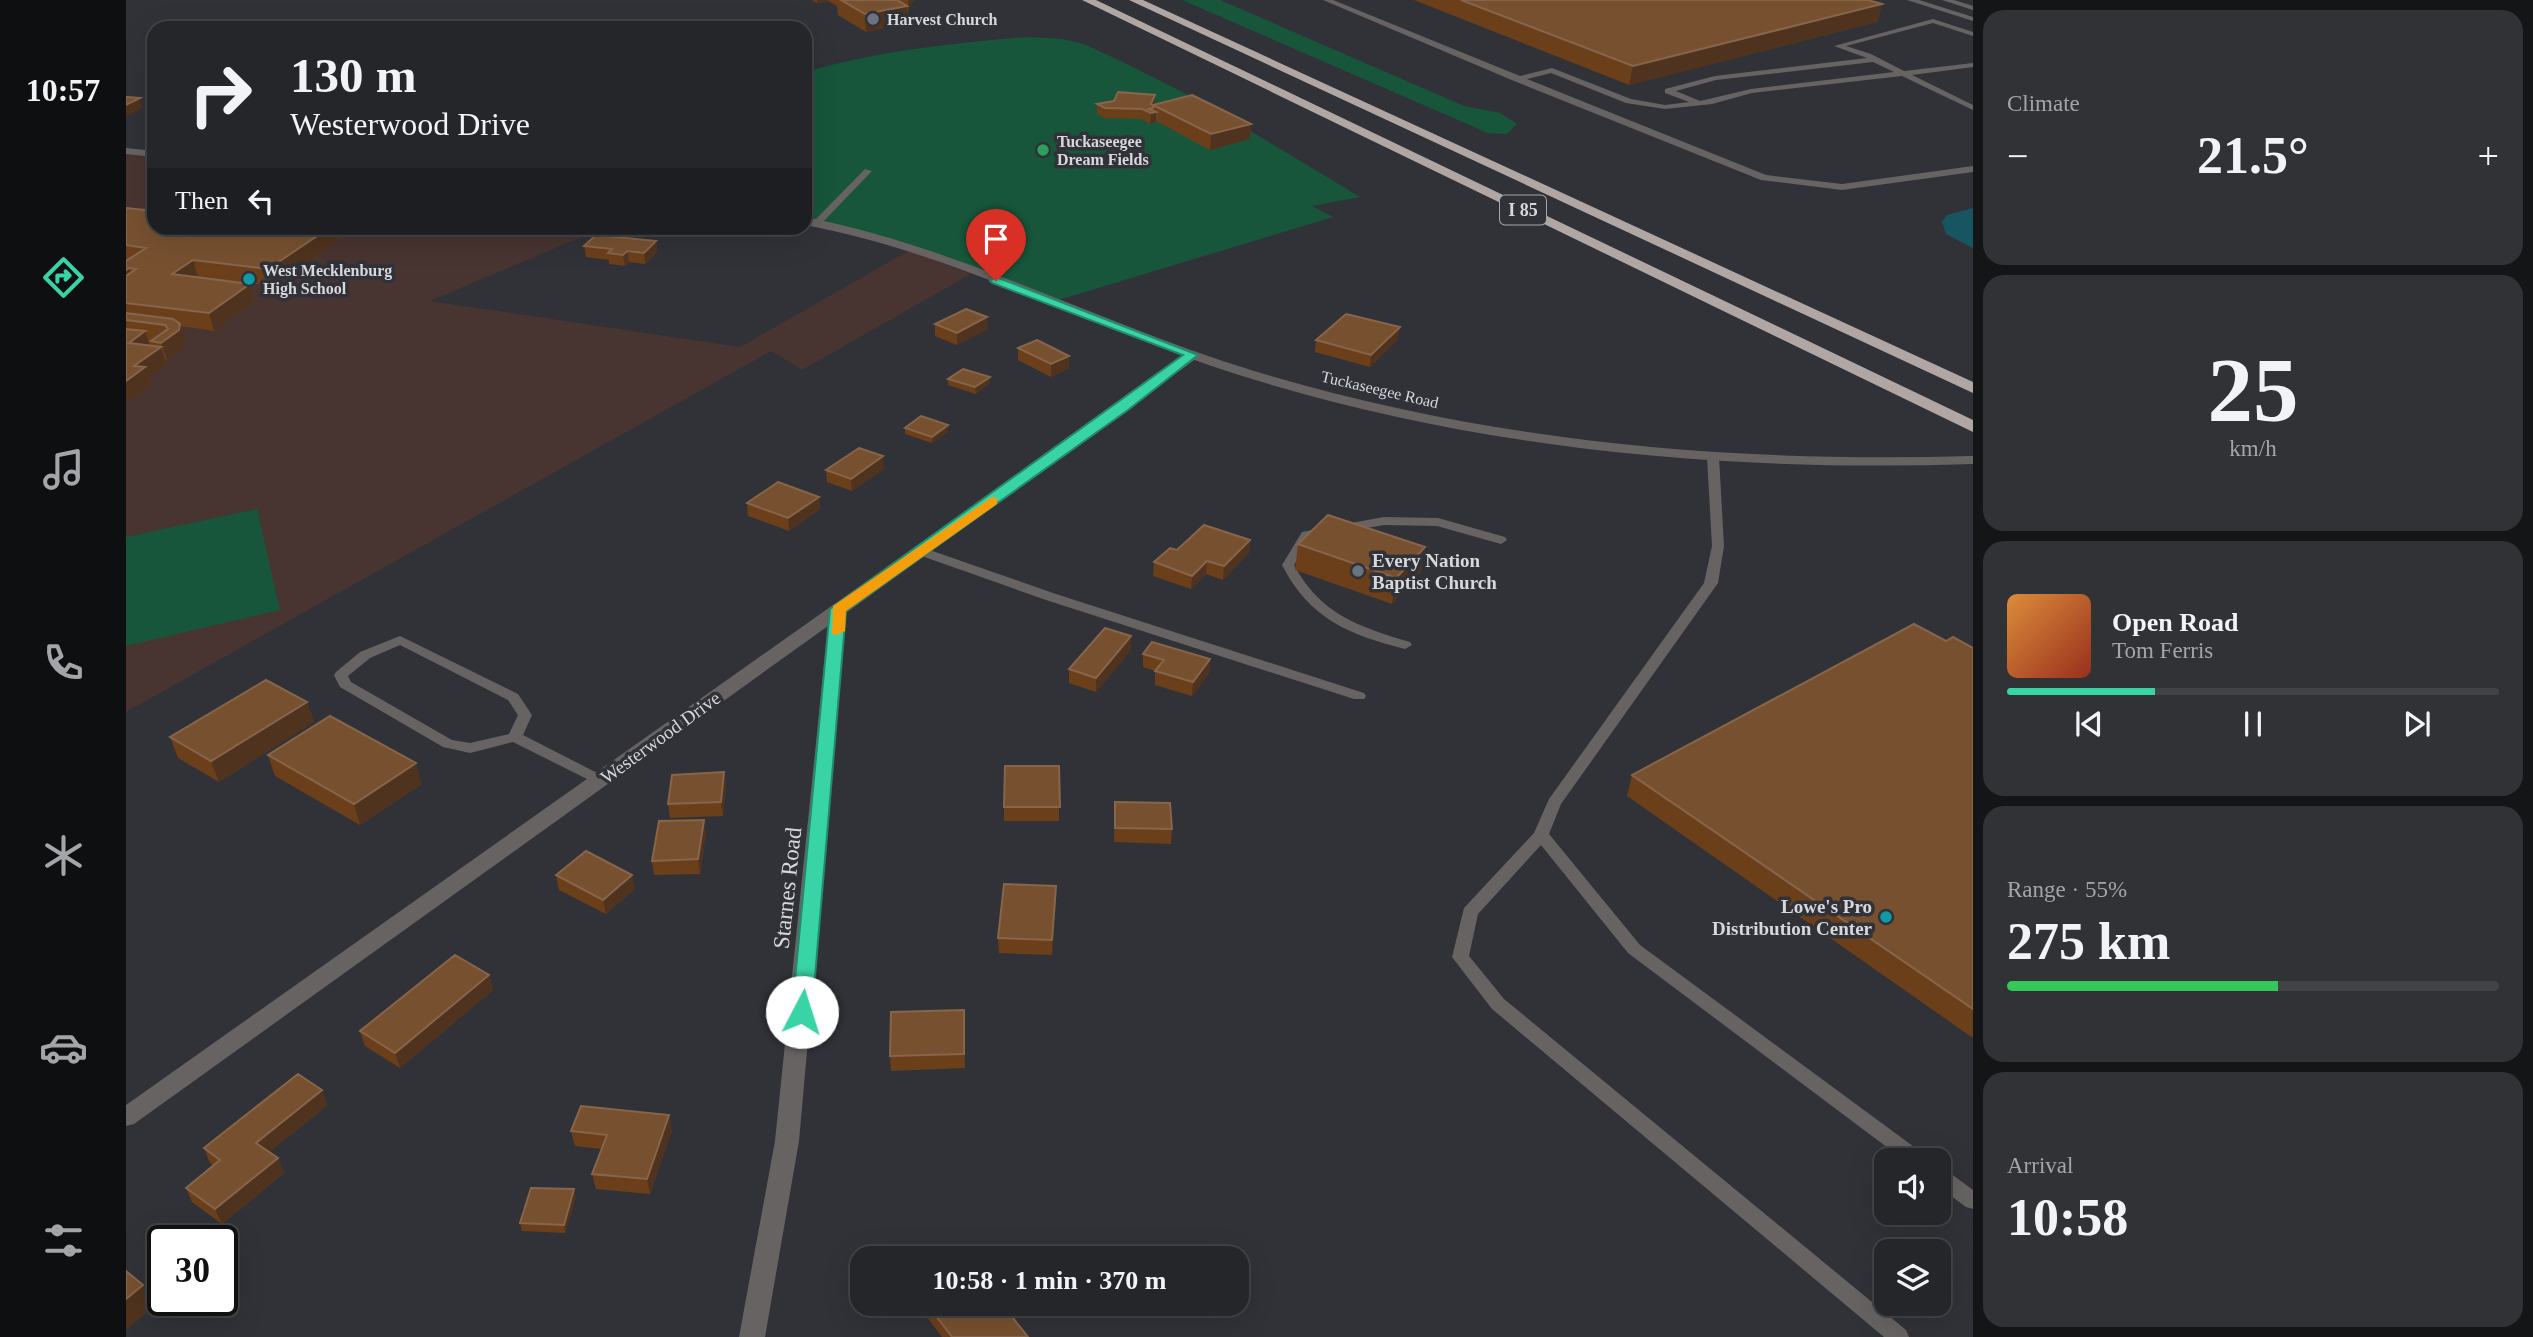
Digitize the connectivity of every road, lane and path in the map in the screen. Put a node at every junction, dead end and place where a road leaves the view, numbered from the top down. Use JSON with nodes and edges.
{"nodes":[{"id":1,"x":1087,"y":0,"type":"edge"},
{"id":2,"x":1134,"y":0,"type":"edge"},
{"id":3,"x":1327,"y":0,"type":"edge"},
{"id":4,"x":1911,"y":0,"type":"edge"},
{"id":5,"x":1945,"y":0,"type":"edge"},
{"id":6,"x":1973,"y":8,"type":"edge"},
{"id":7,"x":1973,"y":19,"type":"edge"},
{"id":8,"x":1973,"y":34,"type":"edge"},
{"id":9,"x":1875,"y":60,"type":"junction"},
{"id":10,"x":1973,"y":65,"type":"edge"},
{"id":11,"x":1902,"y":73,"type":"junction"},
{"id":12,"x":1517,"y":79,"type":"junction"},
{"id":13,"x":1608,"y":93,"type":"junction"},
{"id":14,"x":1572,"y":102,"type":"junction"},
{"id":15,"x":1700,"y":103,"type":"junction"},
{"id":16,"x":1971,"y":106,"type":"edge"},
{"id":17,"x":126,"y":151,"type":"edge"},
{"id":18,"x":147,"y":153,"type":"edge"},
{"id":19,"x":1973,"y":169,"type":"edge"},
{"id":20,"x":868,"y":171,"type":"dead end"},
{"id":21,"x":812,"y":221,"type":"edge"},
{"id":22,"x":812,"y":222,"type":"edge"},
{"id":23,"x":1192,"y":355,"type":"junction"},
{"id":24,"x":1973,"y":388,"type":"edge"},
{"id":25,"x":1966,"y":424,"type":"edge"},
{"id":26,"x":1713,"y":457,"type":"junction"},
{"id":27,"x":1973,"y":460,"type":"edge"},
{"id":28,"x":1501,"y":540,"type":"dead end"},
{"id":29,"x":921,"y":551,"type":"junction"},
{"id":30,"x":838,"y":609,"type":"junction"},
{"id":31,"x":1405,"y":645,"type":"dead end"},
{"id":32,"x":1359,"y":696,"type":"dead end"},
{"id":33,"x":515,"y":737,"type":"junction"},
{"id":34,"x":600,"y":780,"type":"junction"},
{"id":35,"x":1541,"y":835,"type":"junction"},
{"id":36,"x":126,"y":1117,"type":"edge"},
{"id":37,"x":1901,"y":1148,"type":"edge"},
{"id":38,"x":1951,"y":1185,"type":"edge"},
{"id":39,"x":1973,"y":1202,"type":"edge"},
{"id":40,"x":752,"y":1337,"type":"edge"},
{"id":41,"x":1899,"y":1337,"type":"edge"}],
"edges":[{"from":1,"to":25,"type":"highway","number":"I 85"},
{"from":2,"to":24,"type":"highway","number":"I 85"},
{"from":3,"to":12,"type":"lane"},
{"from":4,"to":7,"type":"lane"},
{"from":5,"to":6,"type":"lane"},
{"from":8,"to":9,"type":"lane"},
{"from":9,"to":11,"type":"lane"},
{"from":9,"to":15,"type":"lane"},
{"from":10,"to":11,"type":"lane"},
{"from":11,"to":15,"type":"lane"},
{"from":11,"to":16,"type":"lane"},
{"from":12,"to":13,"type":"lane"},
{"from":12,"to":14,"type":"lane"},
{"from":13,"to":14,"type":"lane"},
{"from":13,"to":15,"type":"lane"},
{"from":14,"to":19,"type":"lane"},
{"from":17,"to":18,"type":"street"},
{"from":20,"to":21,"type":"lane"},
{"from":22,"to":23,"type":"street","name":"Tuckaseegee Road"},
{"from":23,"to":26,"type":"street","name":"Tuckaseegee Road"},
{"from":23,"to":29,"type":"street","name":"Westerwood Drive"},
{"from":26,"to":27,"type":"street","name":"Tuckaseegee Road"},
{"from":26,"to":35,"type":"lane"},
{"from":28,"to":31,"type":"lane"},
{"from":29,"to":30,"type":"street","name":"Westerwood Drive"},
{"from":29,"to":32,"type":"lane"},
{"from":30,"to":34,"type":"street","name":"Westerwood Drive"},
{"from":30,"to":40,"type":"street","name":"Starnes Road"},
{"from":33,"to":33,"type":"lane"},
{"from":33,"to":34,"type":"lane"},
{"from":34,"to":36,"type":"street","name":"Westerwood Drive"},
{"from":35,"to":37,"type":"lane"},
{"from":35,"to":41,"type":"lane"},
{"from":38,"to":39,"type":"lane"}]}
